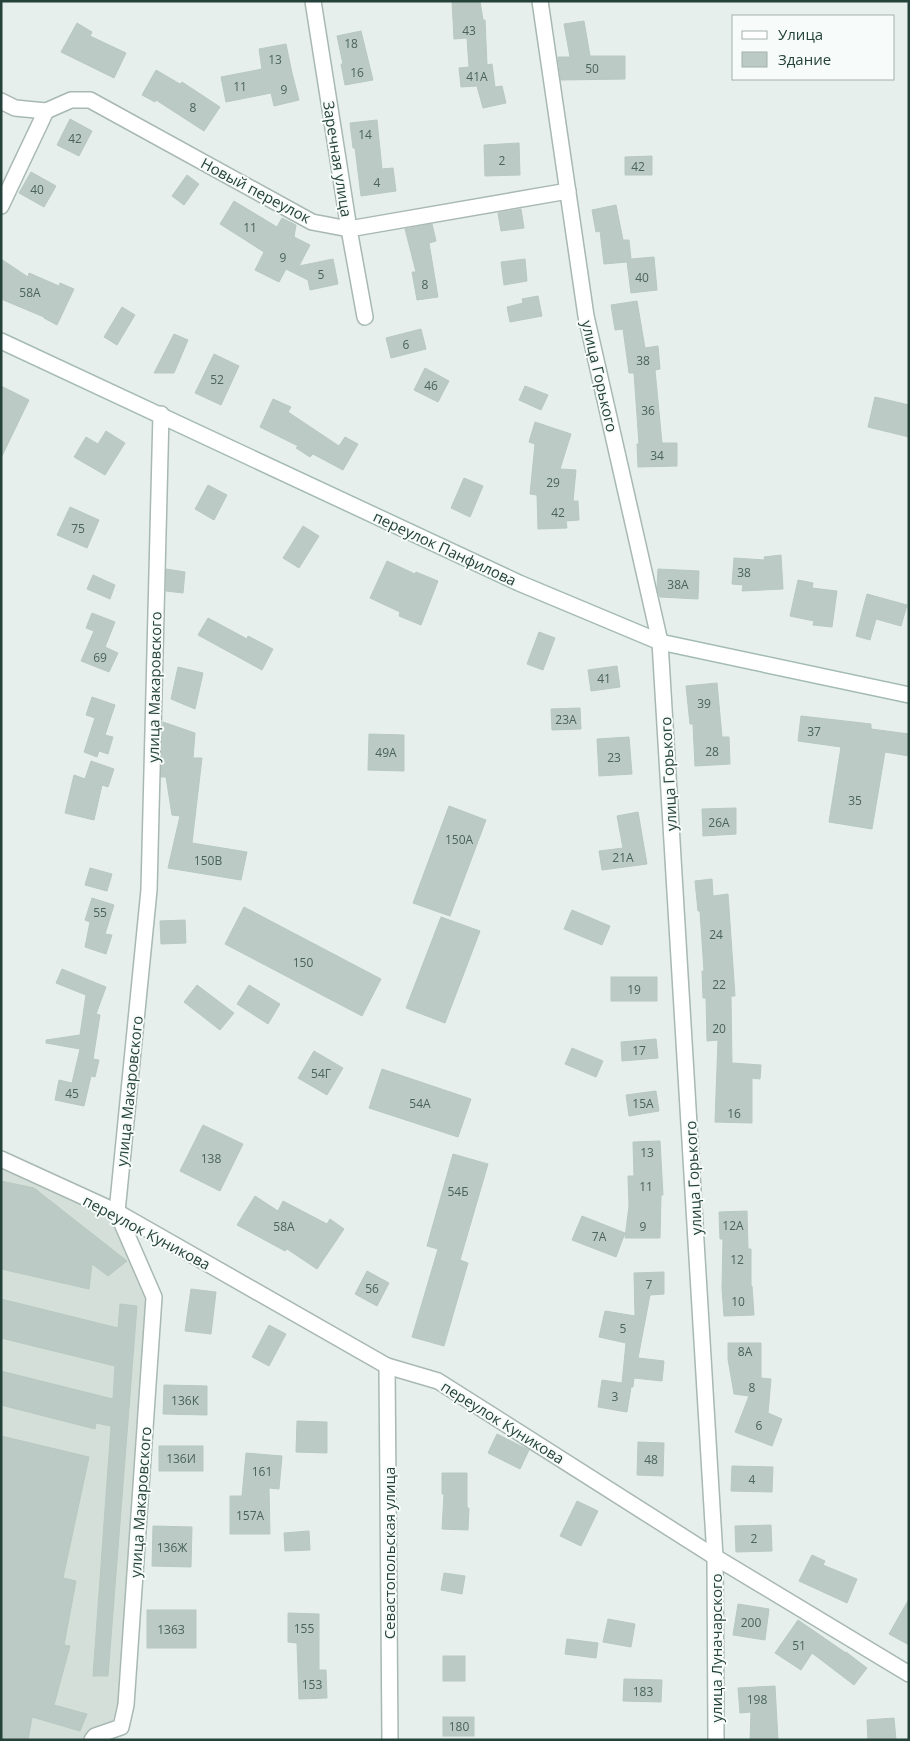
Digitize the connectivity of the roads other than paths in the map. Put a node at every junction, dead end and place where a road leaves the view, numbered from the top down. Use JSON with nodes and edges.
{"nodes":[{"id":1,"x":313,"y":1,"type":"edge"},
{"id":2,"x":540,"y":1,"type":"edge"},
{"id":3,"x":1,"y":101,"type":"edge"},
{"id":4,"x":46,"y":111,"type":"junction"},
{"id":5,"x":568,"y":191,"type":"junction"},
{"id":6,"x":1,"y":206,"type":"edge"},
{"id":7,"x":349,"y":229,"type":"junction"},
{"id":8,"x":365,"y":317,"type":"dead end"},
{"id":9,"x":1,"y":341,"type":"edge"},
{"id":10,"x":161,"y":414,"type":"junction"},
{"id":11,"x":660,"y":642,"type":"junction"},
{"id":12,"x":909,"y":695,"type":"edge"},
{"id":13,"x":1,"y":1159,"type":"edge"},
{"id":14,"x":117,"y":1212,"type":"junction"},
{"id":15,"x":387,"y":1366,"type":"junction"},
{"id":16,"x":716,"y":1557,"type":"junction"},
{"id":17,"x":909,"y":1674,"type":"edge"},
{"id":18,"x":92,"y":1740,"type":"edge"},
{"id":19,"x":390,"y":1740,"type":"edge"},
{"id":20,"x":716,"y":1740,"type":"edge"}],
"edges":[{"from":1,"to":7,"type":"street","name":"Заречная улица"},
{"from":2,"to":5,"type":"street","name":"улица Горького"},
{"from":3,"to":4,"type":"street"},
{"from":4,"to":6,"type":"street"},
{"from":4,"to":7,"type":"street","name":"Новый переулок"},
{"from":5,"to":7,"type":"street","name":"Новый переулок"},
{"from":5,"to":11,"type":"street","name":"улица Горького"},
{"from":7,"to":8,"type":"street","name":"Заречная улица"},
{"from":9,"to":10,"type":"street","name":"переулок Панфилова"},
{"from":10,"to":11,"type":"street","name":"переулок Панфилова"},
{"from":10,"to":14,"type":"street","name":"улица Макаровского"},
{"from":11,"to":12,"type":"street","name":"переулок Панфилова"},
{"from":11,"to":16,"type":"street","name":"улица Горького"},
{"from":13,"to":14,"type":"street","name":"переулок Куникова"},
{"from":14,"to":15,"type":"street","name":"переулок Куникова"},
{"from":14,"to":18,"type":"street","name":"улица Макаровского"},
{"from":15,"to":16,"type":"street","name":"переулок Куникова"},
{"from":15,"to":19,"type":"street","name":"Севастопольская улица"},
{"from":16,"to":17,"type":"street","name":"переулок Куникова"},
{"from":16,"to":20,"type":"street","name":"улица Луначарского"}]}
